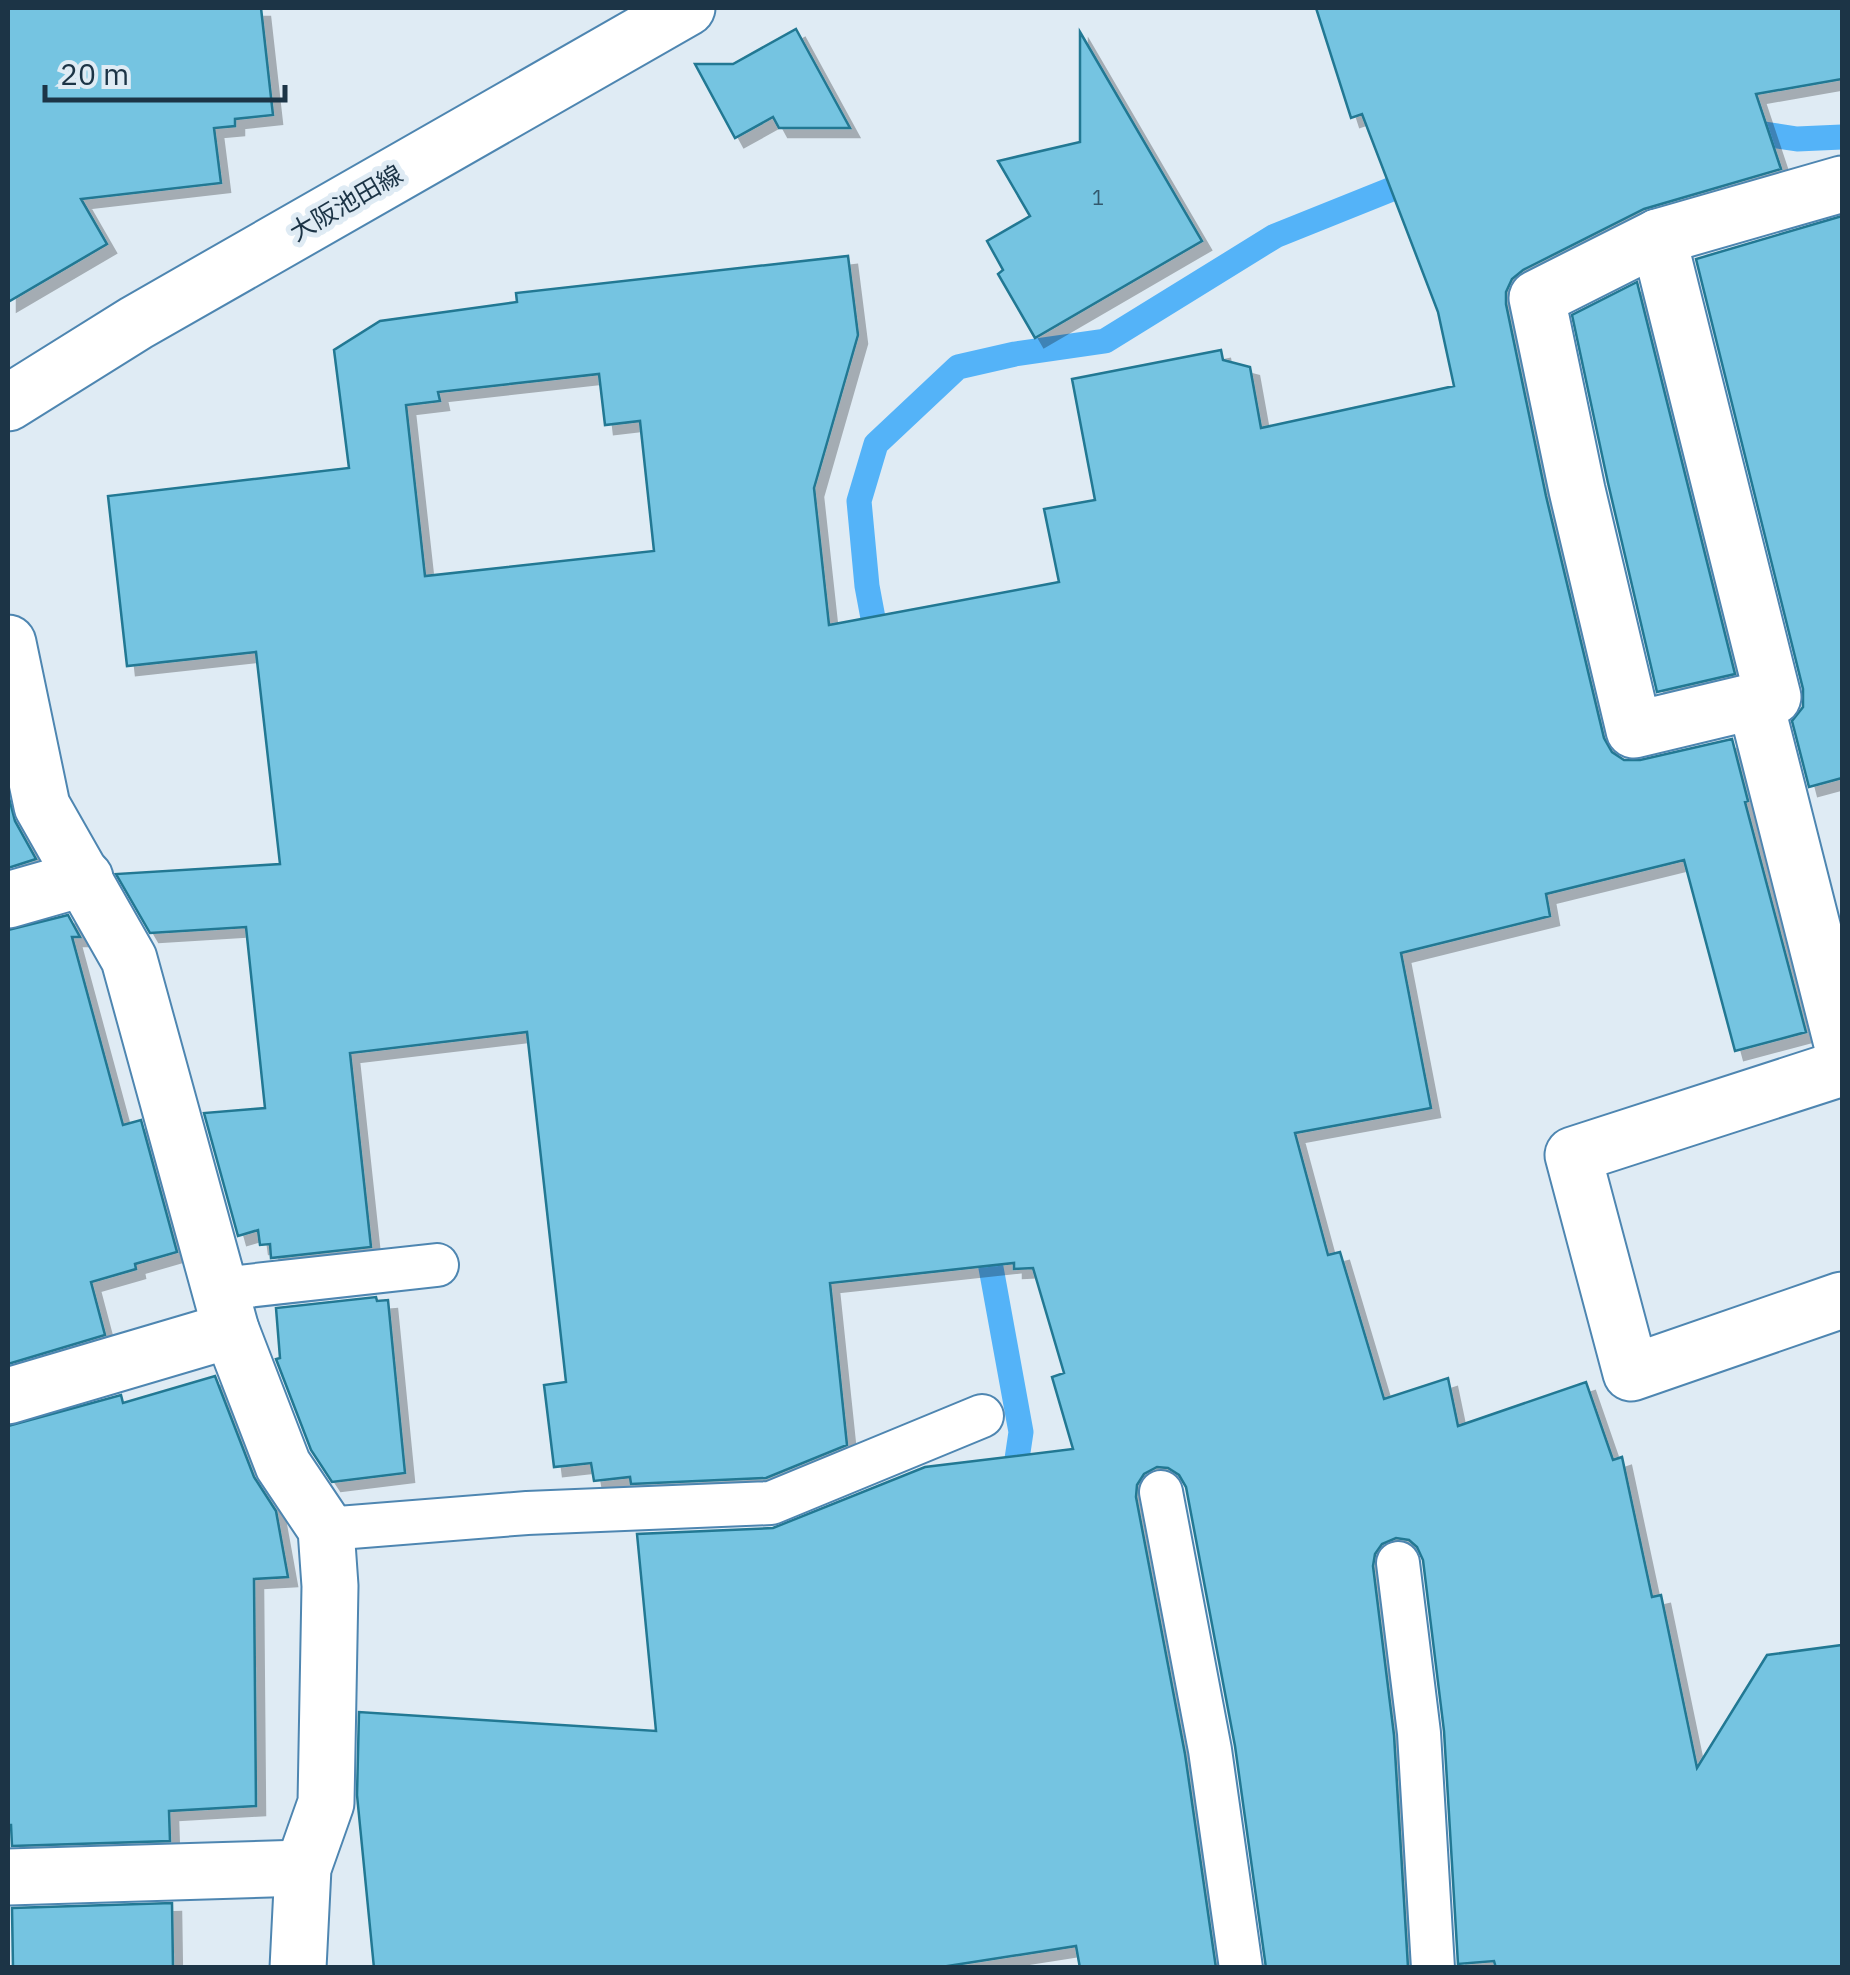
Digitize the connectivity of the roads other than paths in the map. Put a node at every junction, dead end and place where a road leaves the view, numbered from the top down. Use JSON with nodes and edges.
{"nodes":[{"id":1,"x":688,"y":8,"type":"edge"},
{"id":2,"x":1842,"y":184,"type":"edge"},
{"id":3,"x":1658,"y":237,"type":"junction"},
{"id":4,"x":8,"y":403,"type":"edge"},
{"id":5,"x":8,"y":643,"type":"edge"},
{"id":6,"x":1756,"y":701,"type":"junction"},
{"id":7,"x":86,"y":878,"type":"junction"},
{"id":8,"x":8,"y":900,"type":"edge"},
{"id":9,"x":1842,"y":1044,"type":"edge"},
{"id":10,"x":1842,"y":1068,"type":"edge"},
{"id":11,"x":437,"y":1265,"type":"dead end"},
{"id":12,"x":1842,"y":1300,"type":"edge"},
{"id":13,"x":225,"y":1310,"type":"junction"},
{"id":14,"x":8,"y":1396,"type":"edge"},
{"id":15,"x":982,"y":1416,"type":"dead end"},
{"id":16,"x":1161,"y":1492,"type":"dead end"},
{"id":17,"x":326,"y":1529,"type":"junction"},
{"id":18,"x":1398,"y":1564,"type":"dead end"},
{"id":19,"x":303,"y":1868,"type":"junction"},
{"id":20,"x":8,"y":1878,"type":"edge"},
{"id":21,"x":298,"y":1968,"type":"edge"},
{"id":22,"x":1241,"y":1968,"type":"edge"},
{"id":23,"x":1432,"y":1968,"type":"edge"}],
"edges":[{"from":1,"to":4,"type":"street","name":"大阪池田線"},
{"from":2,"to":3,"type":"street"},
{"from":3,"to":6,"type":"street"},
{"from":3,"to":6,"type":"street"},
{"from":5,"to":7,"type":"street"},
{"from":6,"to":9,"type":"street"},
{"from":7,"to":8,"type":"street"},
{"from":7,"to":13,"type":"street"},
{"from":10,"to":12,"type":"street"},
{"from":11,"to":13,"type":"lane"},
{"from":13,"to":14,"type":"street"},
{"from":13,"to":17,"type":"street"},
{"from":15,"to":17,"type":"lane"},
{"from":16,"to":22,"type":"lane"},
{"from":17,"to":19,"type":"street"},
{"from":18,"to":23,"type":"lane"},
{"from":19,"to":20,"type":"street"},
{"from":19,"to":21,"type":"street"}]}
